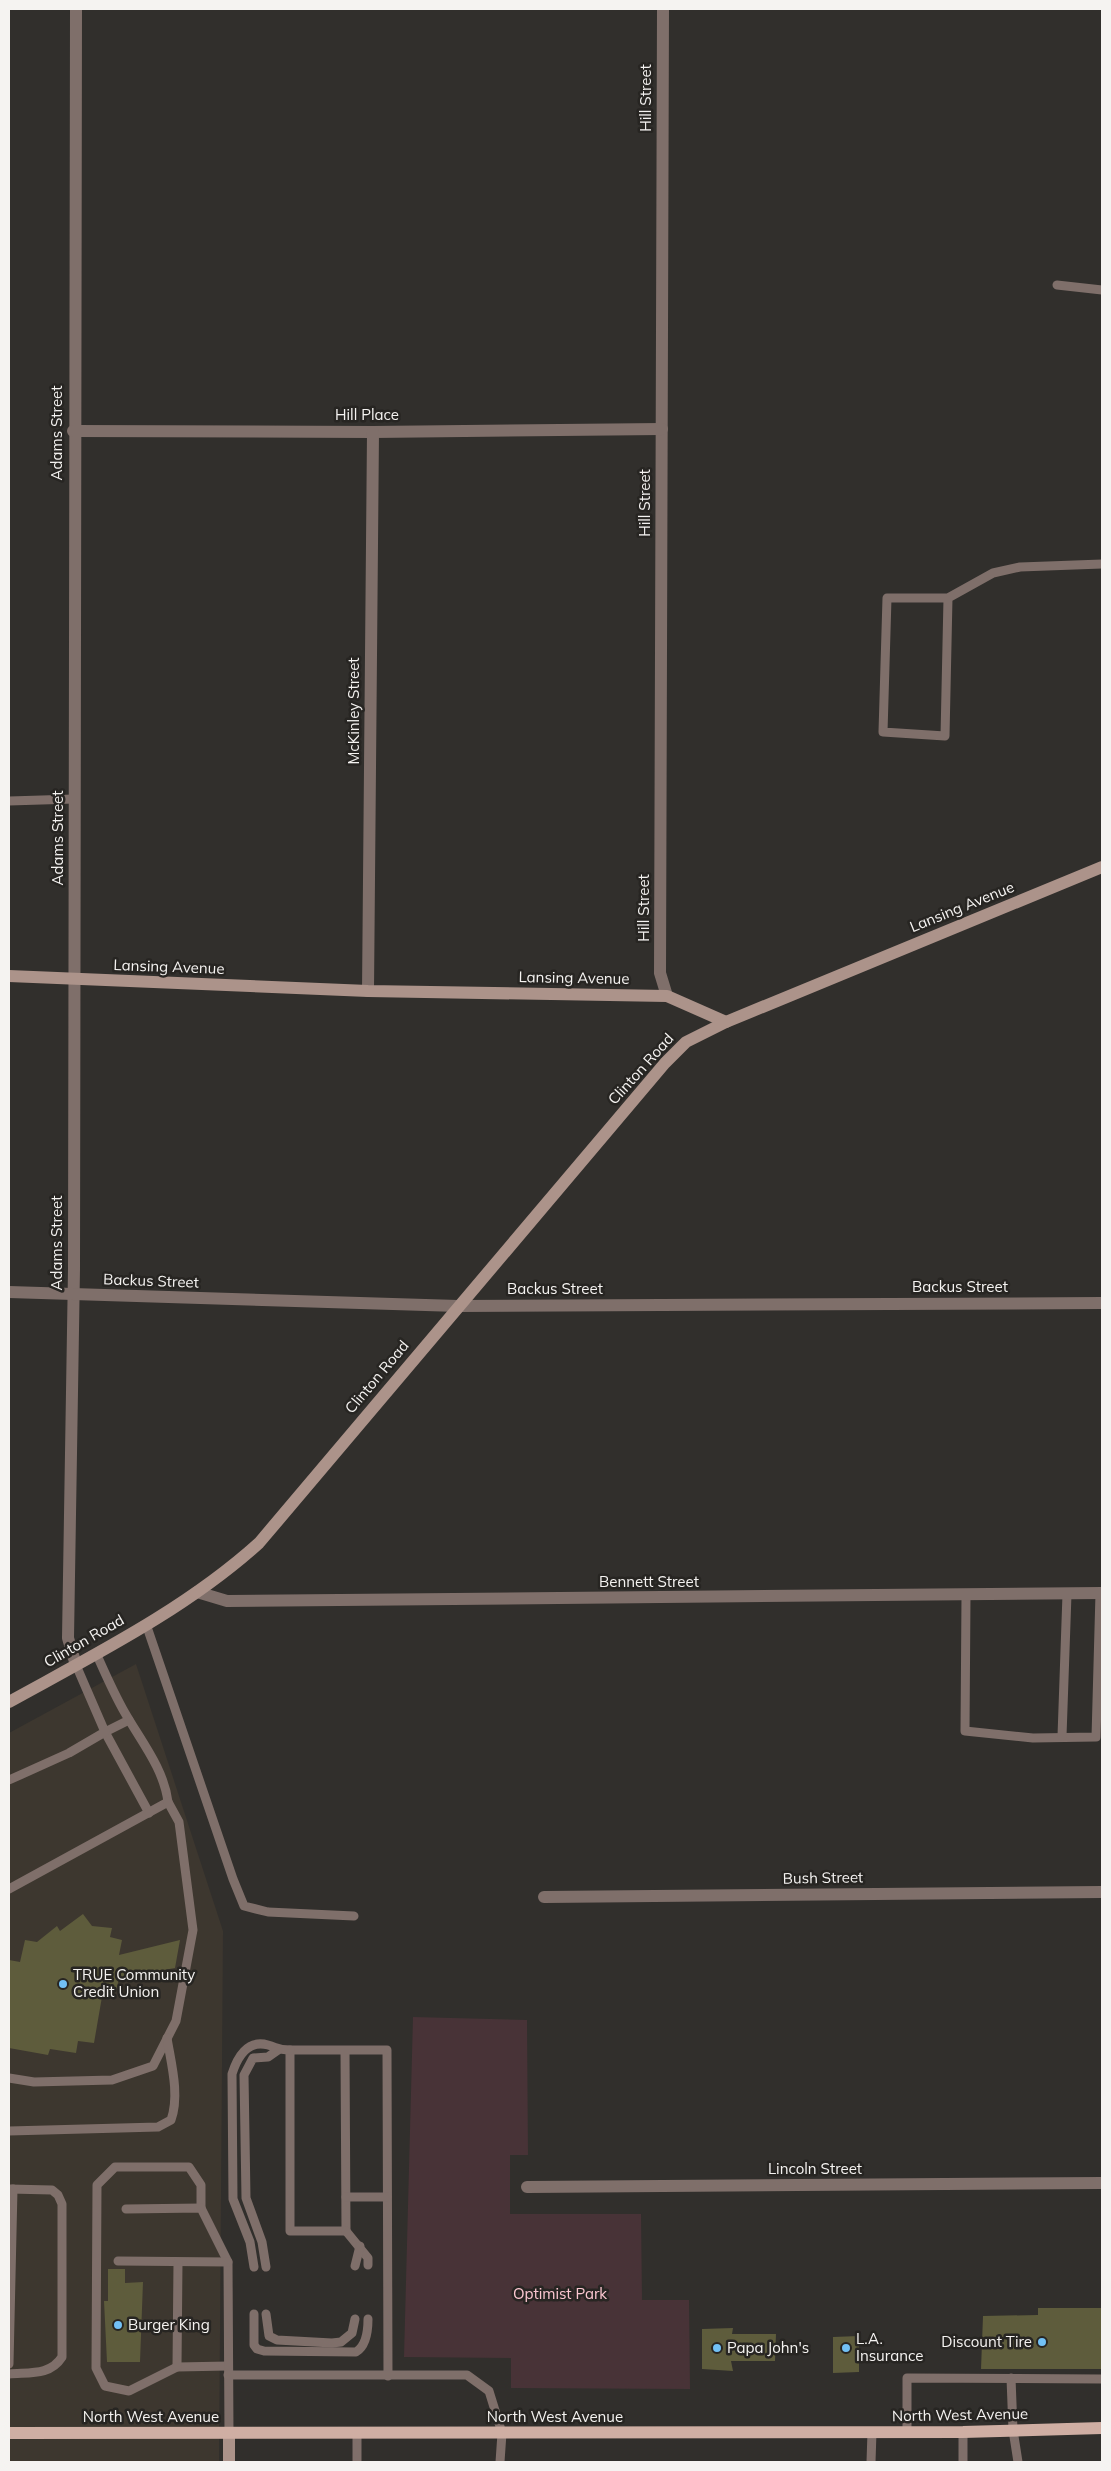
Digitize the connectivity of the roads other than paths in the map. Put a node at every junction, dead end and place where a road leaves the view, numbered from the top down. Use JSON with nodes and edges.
{"nodes":[{"id":1,"x":76,"y":9,"type":"edge"},
{"id":2,"x":663,"y":9,"type":"edge"},
{"id":3,"x":1057,"y":285,"type":"dead end"},
{"id":4,"x":1102,"y":290,"type":"edge"},
{"id":5,"x":662,"y":429,"type":"junction"},
{"id":6,"x":73,"y":431,"type":"junction"},
{"id":7,"x":373,"y":432,"type":"junction"},
{"id":8,"x":1102,"y":564,"type":"edge"},
{"id":9,"x":948,"y":598,"type":"junction"},
{"id":10,"x":74,"y":799,"type":"junction"},
{"id":11,"x":9,"y":801,"type":"edge"},
{"id":12,"x":1102,"y":867,"type":"edge"},
{"id":13,"x":9,"y":976,"type":"edge"},
{"id":14,"x":73,"y":979,"type":"junction"},
{"id":15,"x":368,"y":991,"type":"junction"},
{"id":16,"x":667,"y":996,"type":"junction"},
{"id":17,"x":726,"y":1022,"type":"junction"},
{"id":18,"x":9,"y":1292,"type":"edge"},
{"id":19,"x":73,"y":1295,"type":"junction"},
{"id":20,"x":1102,"y":1303,"type":"edge"},
{"id":21,"x":458,"y":1306,"type":"junction"},
{"id":22,"x":197,"y":1592,"type":"junction"},
{"id":23,"x":1101,"y":1593,"type":"edge"},
{"id":24,"x":1067,"y":1594,"type":"junction"},
{"id":25,"x":966,"y":1596,"type":"junction"},
{"id":26,"x":146,"y":1624,"type":"junction"},
{"id":27,"x":96,"y":1653,"type":"junction"},
{"id":28,"x":76,"y":1665,"type":"junction"},
{"id":29,"x":9,"y":1702,"type":"edge"},
{"id":30,"x":129,"y":1720,"type":"junction"},
{"id":31,"x":105,"y":1732,"type":"junction"},
{"id":32,"x":1062,"y":1736,"type":"junction"},
{"id":33,"x":9,"y":1780,"type":"edge"},
{"id":34,"x":168,"y":1802,"type":"junction"},
{"id":35,"x":149,"y":1814,"type":"junction"},
{"id":36,"x":9,"y":1889,"type":"edge"},
{"id":37,"x":1102,"y":1892,"type":"edge"},
{"id":38,"x":544,"y":1897,"type":"dead end"},
{"id":39,"x":354,"y":1916,"type":"dead end"},
{"id":40,"x":167,"y":2038,"type":"junction"},
{"id":41,"x":278,"y":2050,"type":"junction"},
{"id":42,"x":290,"y":2050,"type":"junction"},
{"id":43,"x":345,"y":2050,"type":"junction"},
{"id":44,"x":9,"y":2078,"type":"edge"},
{"id":45,"x":9,"y":2130,"type":"edge"},
{"id":46,"x":1102,"y":2183,"type":"edge"},
{"id":47,"x":527,"y":2187,"type":"dead end"},
{"id":48,"x":11,"y":2189,"type":"edge"},
{"id":49,"x":346,"y":2197,"type":"junction"},
{"id":50,"x":387,"y":2197,"type":"junction"},
{"id":51,"x":201,"y":2208,"type":"junction"},
{"id":52,"x":126,"y":2209,"type":"dead end"},
{"id":53,"x":346,"y":2231,"type":"junction"},
{"id":54,"x":360,"y":2246,"type":"junction"},
{"id":55,"x":118,"y":2262,"type":"dead end"},
{"id":56,"x":178,"y":2262,"type":"junction"},
{"id":57,"x":228,"y":2262,"type":"junction"},
{"id":58,"x":368,"y":2265,"type":"dead end"},
{"id":59,"x":254,"y":2266,"type":"dead end"},
{"id":60,"x":355,"y":2266,"type":"dead end"},
{"id":61,"x":266,"y":2267,"type":"dead end"},
{"id":62,"x":10,"y":2272,"type":"edge"},
{"id":63,"x":254,"y":2314,"type":"dead end"},
{"id":64,"x":266,"y":2314,"type":"dead end"},
{"id":65,"x":355,"y":2319,"type":"dead end"},
{"id":66,"x":368,"y":2319,"type":"dead end"},
{"id":67,"x":9,"y":2364,"type":"edge"},
{"id":68,"x":177,"y":2367,"type":"junction"},
{"id":69,"x":228,"y":2370,"type":"junction"},
{"id":70,"x":9,"y":2374,"type":"edge"},
{"id":71,"x":388,"y":2376,"type":"junction"},
{"id":72,"x":1011,"y":2378,"type":"junction"},
{"id":73,"x":1102,"y":2379,"type":"edge"},
{"id":74,"x":1102,"y":2428,"type":"edge"},
{"id":75,"x":1012,"y":2430,"type":"junction"},
{"id":76,"x":872,"y":2432,"type":"junction"},
{"id":77,"x":907,"y":2432,"type":"junction"},
{"id":78,"x":963,"y":2432,"type":"junction"},
{"id":79,"x":9,"y":2433,"type":"edge"},
{"id":80,"x":502,"y":2433,"type":"junction"},
{"id":81,"x":229,"y":2434,"type":"junction"},
{"id":82,"x":357,"y":2434,"type":"junction"},
{"id":83,"x":229,"y":2462,"type":"edge"},
{"id":84,"x":357,"y":2462,"type":"edge"},
{"id":85,"x":500,"y":2462,"type":"edge"},
{"id":86,"x":871,"y":2462,"type":"edge"},
{"id":87,"x":963,"y":2462,"type":"edge"},
{"id":88,"x":1018,"y":2462,"type":"edge"}],
"edges":[{"from":1,"to":6,"type":"street","name":"Adams Street"},
{"from":2,"to":5,"type":"street","name":"Hill Street"},
{"from":3,"to":4,"type":"lane"},
{"from":5,"to":7,"type":"street","name":"Hill Place"},
{"from":5,"to":16,"type":"street","name":"Hill Street"},
{"from":6,"to":7,"type":"street","name":"Hill Place"},
{"from":6,"to":10,"type":"street","name":"Adams Street"},
{"from":7,"to":15,"type":"street","name":"McKinley Street"},
{"from":8,"to":9,"type":"lane"},
{"from":9,"to":9,"type":"lane"},
{"from":10,"to":11,"type":"lane"},
{"from":10,"to":14,"type":"street","name":"Adams Street"},
{"from":12,"to":17,"type":"main road","name":"Lansing Avenue"},
{"from":13,"to":14,"type":"main road","name":"Lansing Avenue"},
{"from":14,"to":15,"type":"main road","name":"Lansing Avenue"},
{"from":14,"to":19,"type":"street","name":"Adams Street"},
{"from":15,"to":16,"type":"main road","name":"Lansing Avenue"},
{"from":16,"to":17,"type":"main road","name":"Lansing Avenue"},
{"from":17,"to":21,"type":"main road","name":"Clinton Road"},
{"from":18,"to":19,"type":"street","name":"Backus Street"},
{"from":19,"to":21,"type":"street","name":"Backus Street"},
{"from":19,"to":28,"type":"street","name":"Adams Street"},
{"from":20,"to":21,"type":"street","name":"Backus Street"},
{"from":21,"to":22,"type":"main road","name":"Clinton Road"},
{"from":22,"to":25,"type":"street","name":"Bennett Street"},
{"from":22,"to":26,"type":"main road","name":"Clinton Road"},
{"from":23,"to":24,"type":"street","name":"Bennett Street"},
{"from":23,"to":32,"type":"lane"},
{"from":24,"to":25,"type":"street","name":"Bennett Street"},
{"from":24,"to":32,"type":"lane"},
{"from":25,"to":32,"type":"lane"},
{"from":26,"to":27,"type":"main road","name":"Clinton Road"},
{"from":26,"to":39,"type":"lane"},
{"from":27,"to":28,"type":"main road","name":"Clinton Road"},
{"from":27,"to":30,"type":"lane"},
{"from":28,"to":29,"type":"main road","name":"Clinton Road"},
{"from":28,"to":31,"type":"lane"},
{"from":30,"to":31,"type":"lane"},
{"from":30,"to":34,"type":"lane"},
{"from":31,"to":33,"type":"lane"},
{"from":31,"to":35,"type":"lane"},
{"from":34,"to":35,"type":"lane"},
{"from":34,"to":40,"type":"lane"},
{"from":35,"to":36,"type":"lane"},
{"from":37,"to":38,"type":"street","name":"Bush Street"},
{"from":40,"to":44,"type":"lane"},
{"from":40,"to":45,"type":"lane"},
{"from":41,"to":42,"type":"lane"},
{"from":41,"to":59,"type":"lane"},
{"from":41,"to":61,"type":"lane"},
{"from":42,"to":43,"type":"lane"},
{"from":42,"to":53,"type":"lane"},
{"from":43,"to":49,"type":"lane"},
{"from":43,"to":50,"type":"lane"},
{"from":46,"to":47,"type":"street","name":"Lincoln Street"},
{"from":48,"to":62,"type":"lane"},
{"from":48,"to":70,"type":"lane"},
{"from":49,"to":50,"type":"lane"},
{"from":49,"to":53,"type":"lane"},
{"from":50,"to":71,"type":"lane"},
{"from":51,"to":52,"type":"lane"},
{"from":51,"to":57,"type":"lane"},
{"from":51,"to":68,"type":"lane"},
{"from":53,"to":54,"type":"lane"},
{"from":54,"to":58,"type":"lane"},
{"from":54,"to":60,"type":"lane"},
{"from":55,"to":56,"type":"lane"},
{"from":56,"to":57,"type":"lane"},
{"from":56,"to":68,"type":"lane"},
{"from":57,"to":69,"type":"lane"},
{"from":62,"to":67,"type":"lane"},
{"from":63,"to":66,"type":"lane"},
{"from":64,"to":65,"type":"lane"},
{"from":68,"to":69,"type":"lane"},
{"from":69,"to":71,"type":"lane"},
{"from":69,"to":81,"type":"lane"},
{"from":71,"to":80,"type":"lane"},
{"from":72,"to":73,"type":"lane"},
{"from":72,"to":75,"type":"lane"},
{"from":72,"to":77,"type":"lane"},
{"from":74,"to":75,"type":"main road","name":"North West Avenue"},
{"from":75,"to":78,"type":"main road","name":"North West Avenue"},
{"from":75,"to":88,"type":"lane"},
{"from":76,"to":77,"type":"main road","name":"North West Avenue"},
{"from":76,"to":80,"type":"main road","name":"North West Avenue"},
{"from":76,"to":86,"type":"lane"},
{"from":77,"to":78,"type":"main road","name":"North West Avenue"},
{"from":78,"to":87,"type":"lane"},
{"from":79,"to":81,"type":"main road","name":"North West Avenue"},
{"from":80,"to":82,"type":"main road","name":"North West Avenue"},
{"from":80,"to":85,"type":"lane"},
{"from":81,"to":82,"type":"main road","name":"North West Avenue"},
{"from":81,"to":83,"type":"main road"},
{"from":82,"to":84,"type":"lane"}]}
